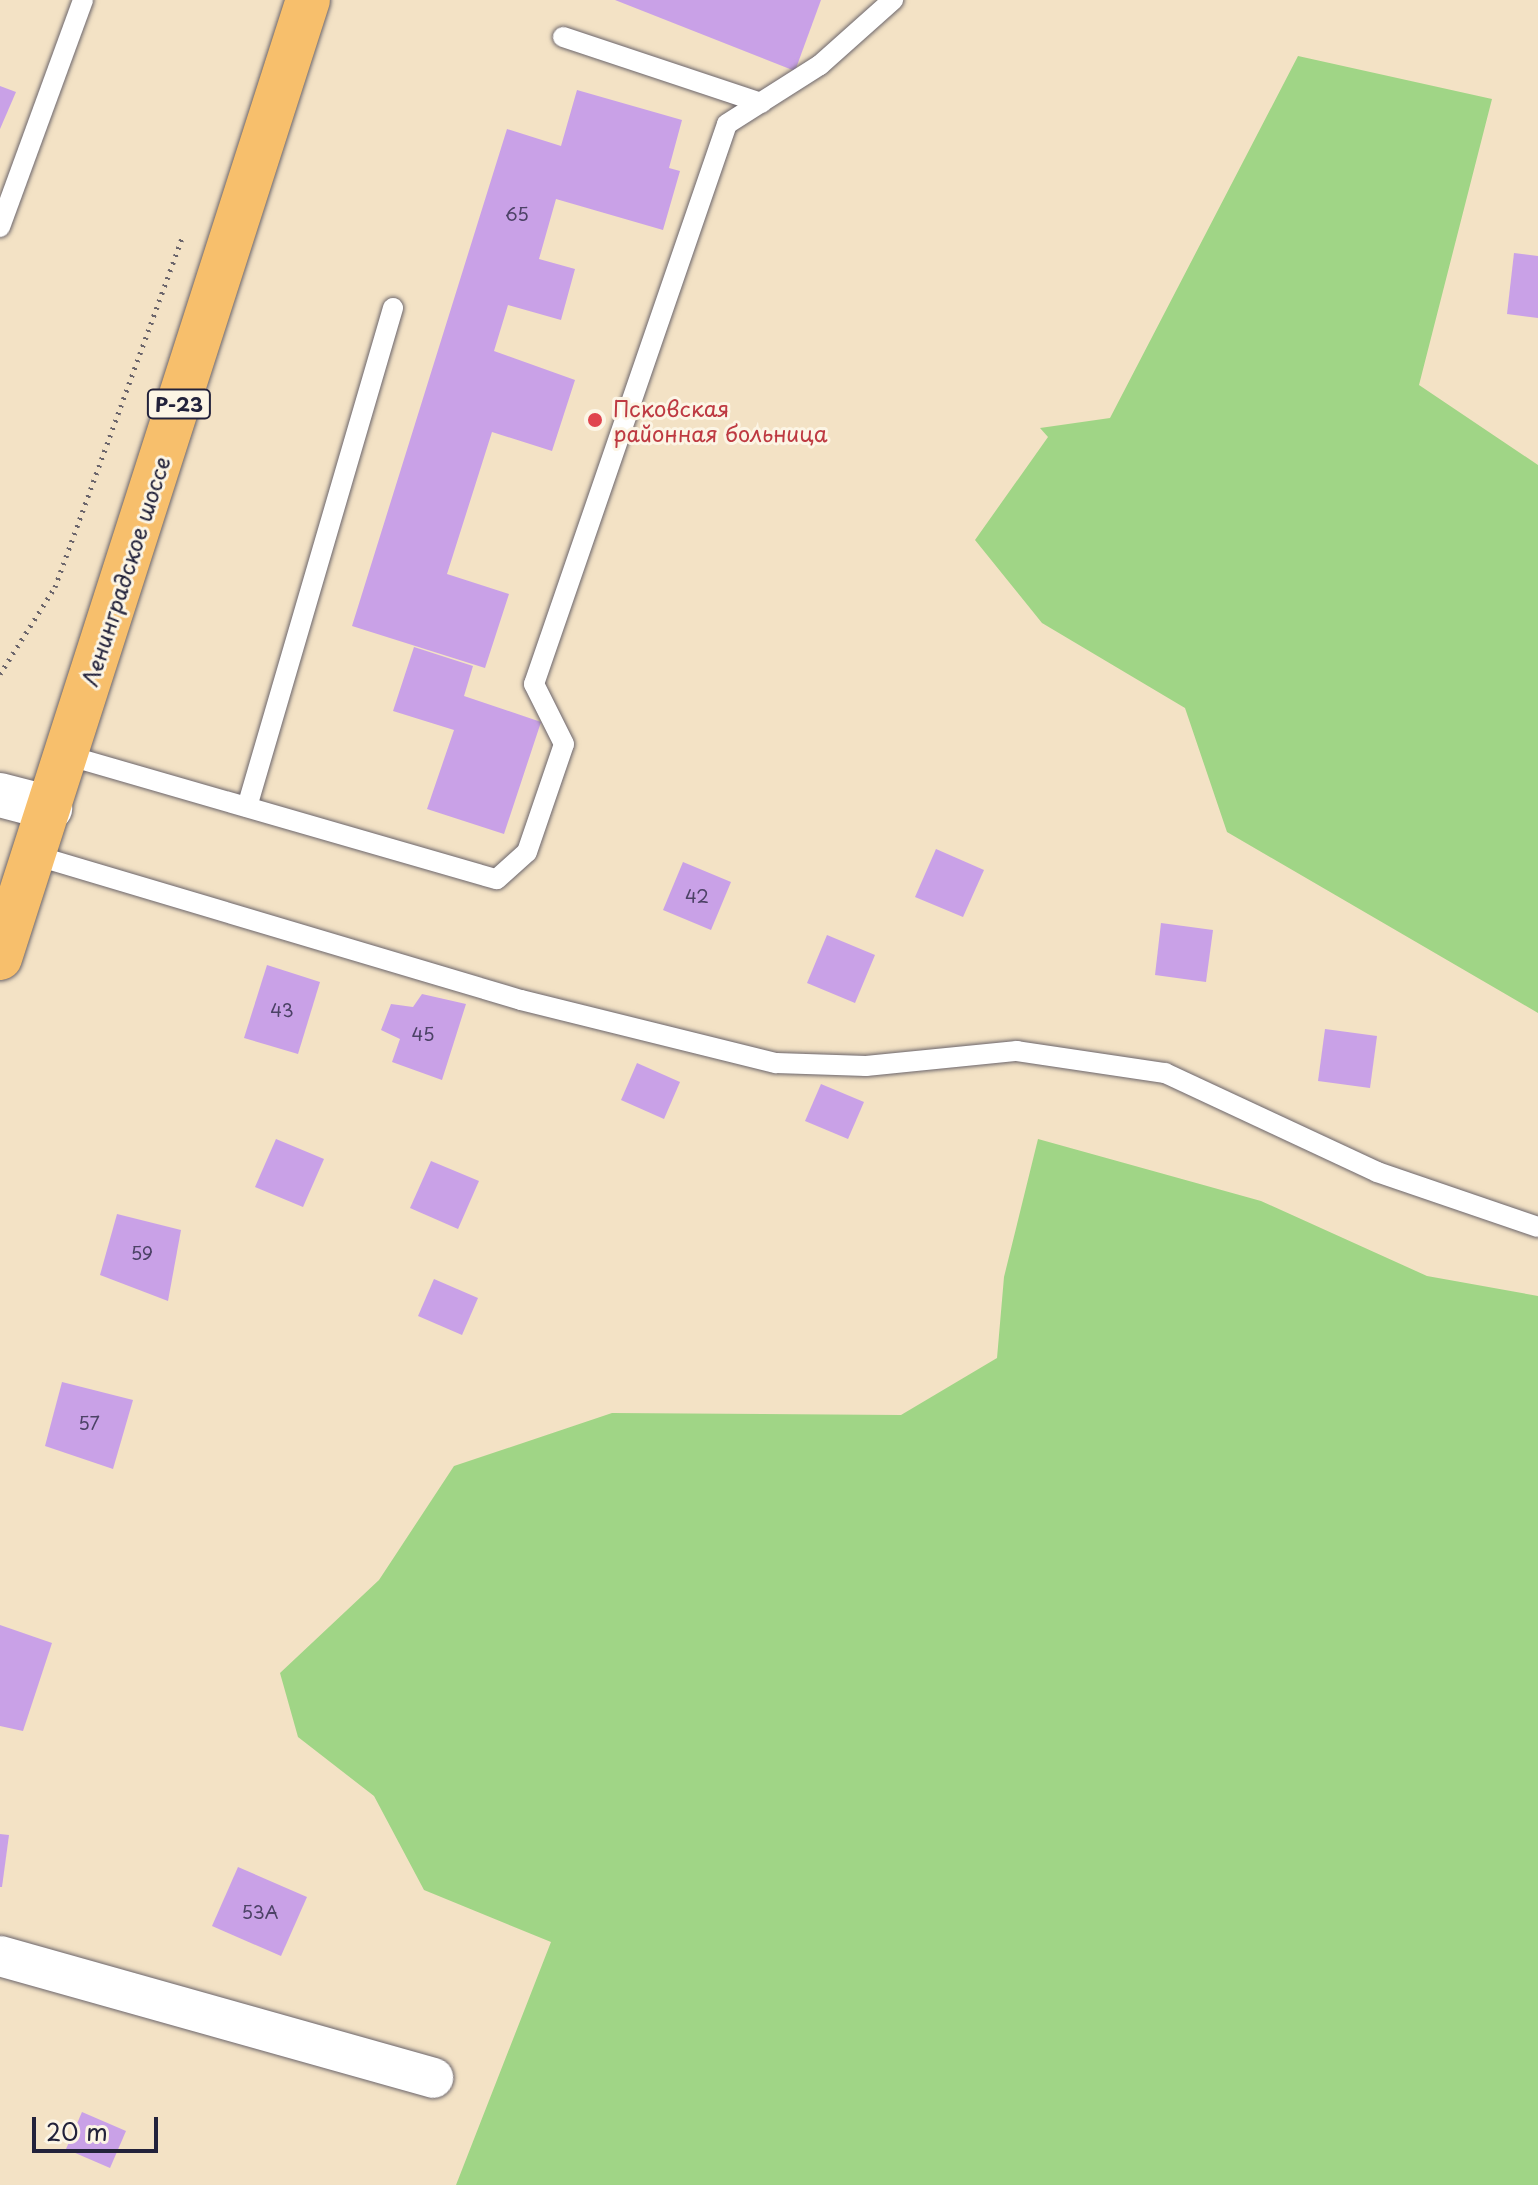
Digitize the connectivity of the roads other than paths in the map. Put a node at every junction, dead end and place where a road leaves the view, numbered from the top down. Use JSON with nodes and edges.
{"nodes":[{"id":1,"x":83,"y":0,"type":"edge"},
{"id":2,"x":308,"y":0,"type":"edge"},
{"id":3,"x":893,"y":0,"type":"edge"},
{"id":4,"x":563,"y":37,"type":"dead end"},
{"id":5,"x":761,"y":103,"type":"junction"},
{"id":6,"x":0,"y":227,"type":"edge"},
{"id":7,"x":393,"y":308,"type":"dead end"},
{"id":8,"x":66,"y":755,"type":"junction"},
{"id":9,"x":0,"y":795,"type":"edge"},
{"id":10,"x":247,"y":807,"type":"junction"},
{"id":11,"x":50,"y":808,"type":"junction"},
{"id":12,"x":34,"y":855,"type":"junction"},
{"id":13,"x":0,"y":958,"type":"edge"},
{"id":14,"x":1538,"y":1227,"type":"edge"},
{"id":15,"x":0,"y":1956,"type":"edge"},
{"id":16,"x":433,"y":2078,"type":"dead end"}],
"edges":[{"from":1,"to":6,"type":"lane"},
{"from":2,"to":8,"type":"highway","name":"Ленинградское шоссе","number":"Р-23"},
{"from":3,"to":5,"type":"lane"},
{"from":4,"to":5,"type":"lane"},
{"from":5,"to":10,"type":"lane"},
{"from":7,"to":10,"type":"lane"},
{"from":8,"to":10,"type":"lane"},
{"from":8,"to":11,"type":"highway","name":"Ленинградское шоссе","number":"Р-23"},
{"from":9,"to":11,"type":"street"},
{"from":11,"to":12,"type":"highway","name":"Ленинградское шоссе","number":"Р-23"},
{"from":12,"to":13,"type":"highway","name":"Ленинградское шоссе","number":"Р-23"},
{"from":12,"to":14,"type":"lane"},
{"from":15,"to":16,"type":"street"}]}
